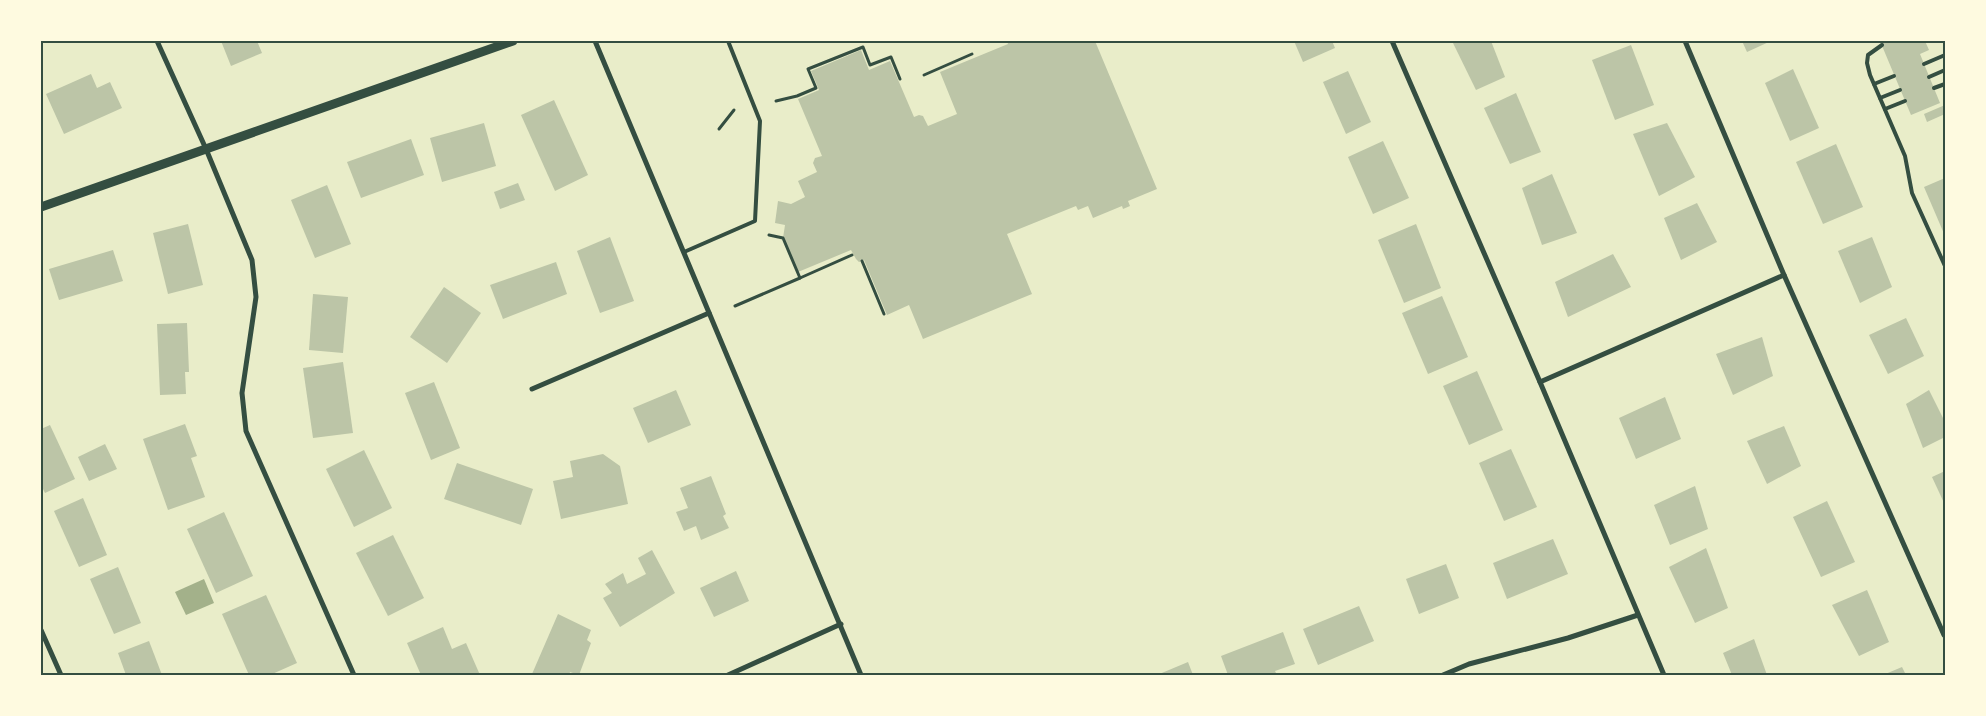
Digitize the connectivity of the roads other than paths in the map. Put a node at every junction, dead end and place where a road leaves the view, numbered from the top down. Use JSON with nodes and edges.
{"nodes":[{"id":1,"x":157,"y":41,"type":"edge"},
{"id":2,"x":513,"y":41,"type":"edge"},
{"id":3,"x":595,"y":41,"type":"edge"},
{"id":4,"x":728,"y":41,"type":"edge"},
{"id":5,"x":1392,"y":41,"type":"edge"},
{"id":6,"x":1686,"y":41,"type":"edge"},
{"id":7,"x":1882,"y":45,"type":"dead end"},
{"id":8,"x":1945,"y":55,"type":"edge"},
{"id":9,"x":1924,"y":64,"type":"dead end"},
{"id":10,"x":1945,"y":70,"type":"edge"},
{"id":11,"x":1894,"y":76,"type":"dead end"},
{"id":12,"x":1929,"y":77,"type":"dead end"},
{"id":13,"x":1874,"y":84,"type":"junction"},
{"id":14,"x":1945,"y":84,"type":"edge"},
{"id":15,"x":1934,"y":88,"type":"dead end"},
{"id":16,"x":1900,"y":90,"type":"dead end"},
{"id":17,"x":1880,"y":98,"type":"junction"},
{"id":18,"x":1905,"y":101,"type":"dead end"},
{"id":19,"x":1885,"y":109,"type":"junction"},
{"id":20,"x":206,"y":149,"type":"junction"},
{"id":21,"x":41,"y":207,"type":"edge"},
{"id":22,"x":684,"y":252,"type":"junction"},
{"id":23,"x":1945,"y":266,"type":"edge"},
{"id":24,"x":1784,"y":275,"type":"junction"},
{"id":25,"x":709,"y":313,"type":"junction"},
{"id":26,"x":1540,"y":382,"type":"junction"},
{"id":27,"x":532,"y":389,"type":"dead end"},
{"id":28,"x":1638,"y":615,"type":"junction"},
{"id":29,"x":841,"y":624,"type":"junction"},
{"id":30,"x":41,"y":630,"type":"edge"},
{"id":31,"x":1944,"y":635,"type":"edge"},
{"id":32,"x":61,"y":675,"type":"edge"},
{"id":33,"x":354,"y":675,"type":"edge"},
{"id":34,"x":728,"y":675,"type":"edge"},
{"id":35,"x":861,"y":675,"type":"edge"},
{"id":36,"x":1443,"y":675,"type":"edge"},
{"id":37,"x":1664,"y":675,"type":"edge"}],
"edges":[{"from":1,"to":20,"type":"street"},
{"from":2,"to":20,"type":"street"},
{"from":3,"to":22,"type":"street"},
{"from":4,"to":22,"type":"lane"},
{"from":5,"to":26,"type":"street"},
{"from":6,"to":24,"type":"street"},
{"from":7,"to":13,"type":"lane"},
{"from":8,"to":9,"type":"lane"},
{"from":10,"to":12,"type":"lane"},
{"from":11,"to":13,"type":"lane"},
{"from":13,"to":17,"type":"lane"},
{"from":14,"to":15,"type":"lane"},
{"from":16,"to":17,"type":"lane"},
{"from":17,"to":19,"type":"lane"},
{"from":18,"to":19,"type":"lane"},
{"from":19,"to":23,"type":"lane"},
{"from":20,"to":21,"type":"street"},
{"from":20,"to":33,"type":"street"},
{"from":22,"to":25,"type":"street"},
{"from":24,"to":26,"type":"street"},
{"from":24,"to":31,"type":"street"},
{"from":25,"to":27,"type":"street"},
{"from":25,"to":29,"type":"street"},
{"from":26,"to":28,"type":"street"},
{"from":28,"to":36,"type":"street"},
{"from":28,"to":37,"type":"street"},
{"from":29,"to":34,"type":"street"},
{"from":29,"to":35,"type":"street"},
{"from":30,"to":32,"type":"street"}]}
